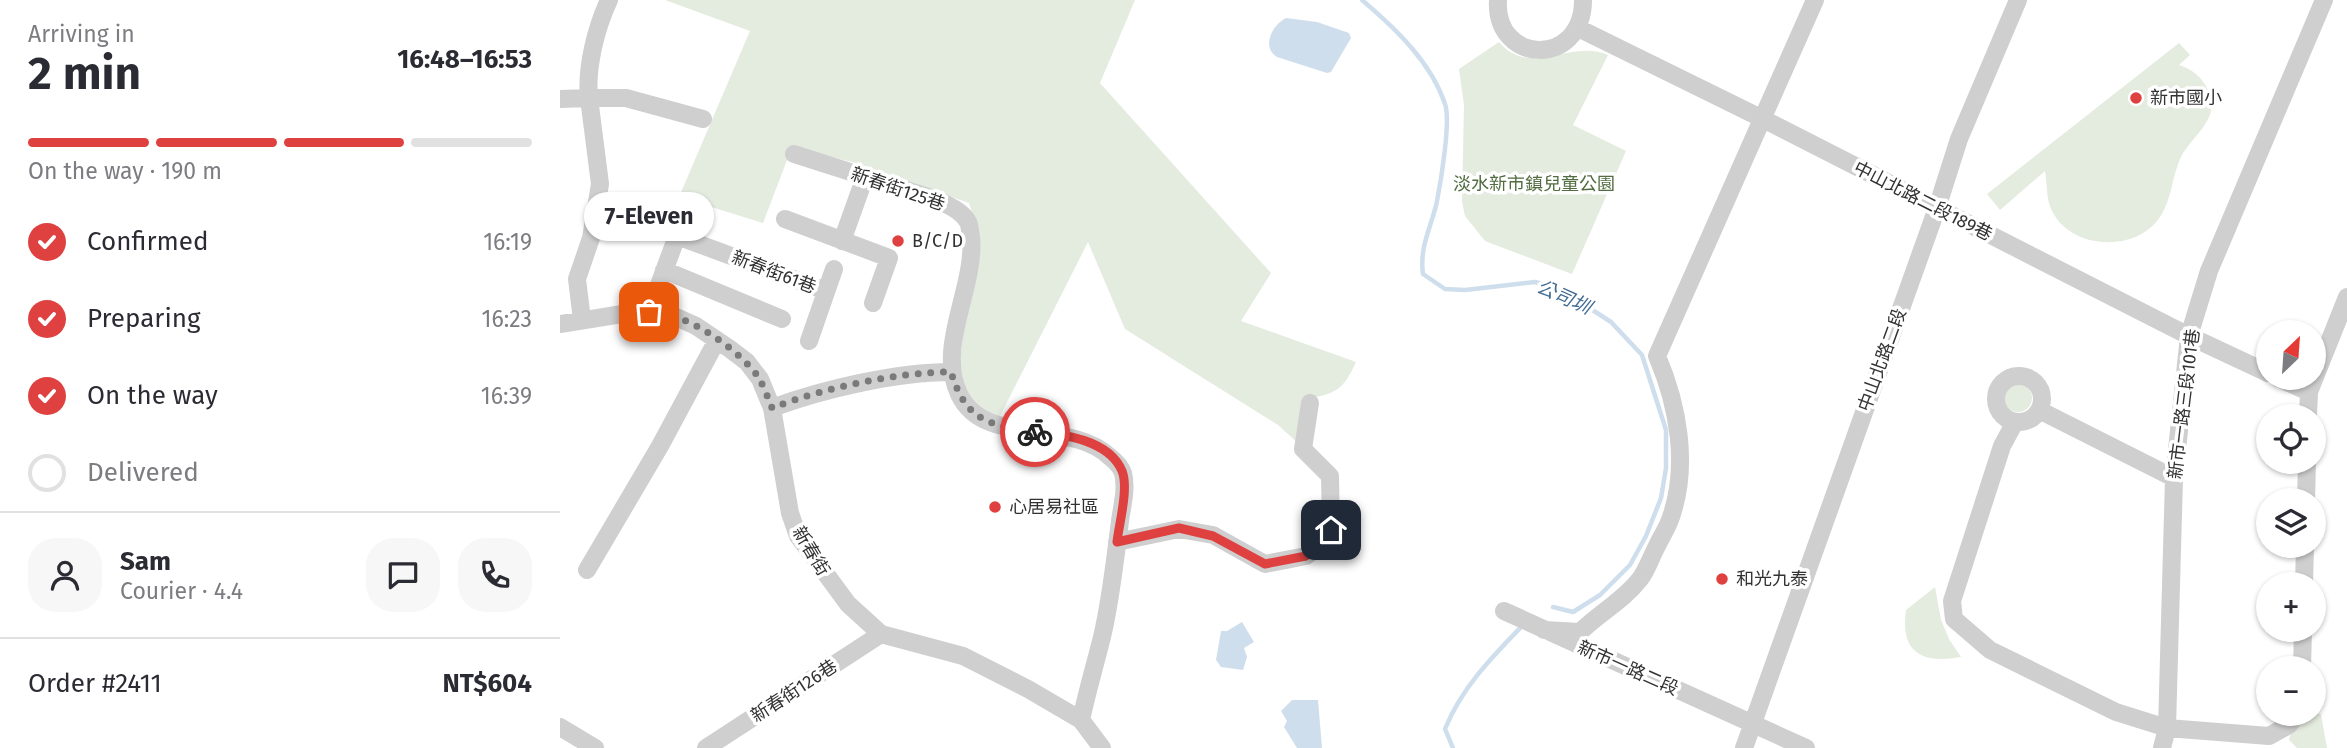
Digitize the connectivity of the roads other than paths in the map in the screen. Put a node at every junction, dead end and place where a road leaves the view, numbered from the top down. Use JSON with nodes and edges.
{"nodes":[{"id":1,"x":610,"y":0,"type":"edge"},
{"id":2,"x":1497,"y":0,"type":"edge"},
{"id":3,"x":1583,"y":0,"type":"edge"},
{"id":4,"x":1815,"y":0,"type":"edge"},
{"id":5,"x":2018,"y":0,"type":"edge"},
{"id":6,"x":2324,"y":0,"type":"edge"},
{"id":7,"x":1578,"y":28,"type":"junction"},
{"id":8,"x":589,"y":98,"type":"junction"},
{"id":9,"x":560,"y":99,"type":"edge"},
{"id":10,"x":703,"y":119,"type":"dead end"},
{"id":11,"x":1763,"y":119,"type":"junction"},
{"id":12,"x":794,"y":155,"type":"dead end"},
{"id":13,"x":861,"y":188,"type":"dead end"},
{"id":14,"x":1937,"y":208,"type":"junction"},
{"id":15,"x":785,"y":219,"type":"dead end"},
{"id":16,"x":842,"y":241,"type":"junction"},
{"id":17,"x":834,"y":269,"type":"dead end"},
{"id":18,"x":664,"y":270,"type":"junction"},
{"id":19,"x":826,"y":291,"type":"junction"},
{"id":20,"x":2347,"y":297,"type":"edge"},
{"id":21,"x":873,"y":303,"type":"dead end"},
{"id":22,"x":649,"y":312,"type":"junction"},
{"id":23,"x":782,"y":318,"type":"dead end"},
{"id":24,"x":582,"y":320,"type":"junction"},
{"id":25,"x":560,"y":324,"type":"edge"},
{"id":26,"x":2189,"y":336,"type":"junction"},
{"id":27,"x":717,"y":340,"type":"junction"},
{"id":28,"x":809,"y":341,"type":"dead end"},
{"id":29,"x":2256,"y":367,"type":"edge"},
{"id":30,"x":951,"y":372,"type":"junction"},
{"id":31,"x":2305,"y":390,"type":"edge"},
{"id":32,"x":2309,"y":392,"type":"junction"},
{"id":33,"x":1310,"y":403,"type":"dead end"},
{"id":34,"x":2308,"y":404,"type":"edge"},
{"id":35,"x":772,"y":408,"type":"junction"},
{"id":36,"x":2039,"y":410,"type":"junction"},
{"id":37,"x":2015,"y":422,"type":"junction"},
{"id":38,"x":2174,"y":478,"type":"junction"},
{"id":39,"x":1117,"y":542,"type":"junction"},
{"id":40,"x":587,"y":570,"type":"dead end"},
{"id":41,"x":1504,"y":611,"type":"dead end"},
{"id":42,"x":1544,"y":630,"type":"junction"},
{"id":43,"x":881,"y":634,"type":"junction"},
{"id":44,"x":1081,"y":720,"type":"junction"},
{"id":45,"x":1752,"y":723,"type":"junction"},
{"id":46,"x":2287,"y":726,"type":"edge"},
{"id":47,"x":2167,"y":728,"type":"junction"},
{"id":48,"x":561,"y":730,"type":"edge"},
{"id":49,"x":595,"y":748,"type":"edge"},
{"id":50,"x":706,"y":748,"type":"edge"},
{"id":51,"x":1102,"y":748,"type":"edge"},
{"id":52,"x":1744,"y":748,"type":"edge"},
{"id":53,"x":1806,"y":748,"type":"edge"},
{"id":54,"x":2162,"y":748,"type":"edge"}],
"edges":[{"from":1,"to":8,"type":"street"},
{"from":2,"to":7,"type":"street"},
{"from":3,"to":7,"type":"street"},
{"from":4,"to":11,"type":"street"},
{"from":5,"to":14,"type":"street","name":"中山北路二段"},
{"from":6,"to":26,"type":"street","name":"新市一路三段101巷"},
{"from":7,"to":11,"type":"street","name":"中山北路二段189巷"},
{"from":8,"to":9,"type":"street"},
{"from":8,"to":10,"type":"street"},
{"from":8,"to":24,"type":"street"},
{"from":11,"to":14,"type":"street","name":"中山北路二段189巷"},
{"from":11,"to":42,"type":"street"},
{"from":12,"to":30,"type":"street","name":"新春街125巷"},
{"from":13,"to":16,"type":"street"},
{"from":14,"to":26,"type":"street","name":"中山北路二段189巷"},
{"from":14,"to":45,"type":"street","name":"中山北路二段"},
{"from":15,"to":16,"type":"street"},
{"from":16,"to":21,"type":"street"},
{"from":17,"to":19,"type":"street","name":"新春街61巷"},
{"from":18,"to":19,"type":"street","name":"新春街61巷"},
{"from":18,"to":22,"type":"street"},
{"from":18,"to":23,"type":"street"},
{"from":19,"to":28,"type":"street","name":"新春街61巷"},
{"from":20,"to":32,"type":"street"},
{"from":22,"to":24,"type":"street","name":"新春街"},
{"from":22,"to":27,"type":"street","name":"新春街"},
{"from":24,"to":25,"type":"street","name":"新春街"},
{"from":26,"to":29,"type":"street","name":"中山北路二段189巷"},
{"from":26,"to":38,"type":"street","name":"新市一路三段101巷"},
{"from":27,"to":35,"type":"street","name":"新春街"},
{"from":27,"to":40,"type":"street"},
{"from":30,"to":35,"type":"street"},
{"from":30,"to":39,"type":"street","name":"新春街125巷"},
{"from":31,"to":32,"type":"street"},
{"from":32,"to":34,"type":"street"},
{"from":33,"to":39,"type":"street"},
{"from":35,"to":43,"type":"street","name":"新春街"},
{"from":36,"to":37,"type":"street"},
{"from":36,"to":37,"type":"street"},
{"from":36,"to":38,"type":"street"},
{"from":37,"to":47,"type":"street"},
{"from":38,"to":47,"type":"street","name":"新市一路三段101巷"},
{"from":39,"to":44,"type":"street","name":"新春街125巷"},
{"from":41,"to":42,"type":"street","name":"新市一路二段"},
{"from":42,"to":45,"type":"street","name":"新市一路二段"},
{"from":43,"to":44,"type":"street","name":"新春街"},
{"from":43,"to":50,"type":"street","name":"新春街126巷"},
{"from":44,"to":51,"type":"street","name":"新春街"},
{"from":45,"to":52,"type":"street","name":"中山北路二段"},
{"from":45,"to":53,"type":"street","name":"新市一路二段"},
{"from":46,"to":47,"type":"street"},
{"from":47,"to":54,"type":"street","name":"新市一路三段101巷"},
{"from":48,"to":49,"type":"street"}]}
